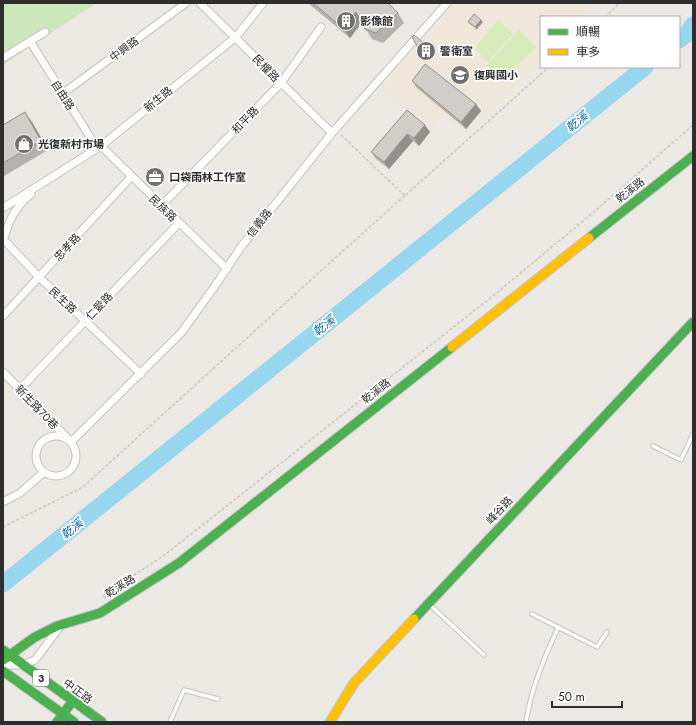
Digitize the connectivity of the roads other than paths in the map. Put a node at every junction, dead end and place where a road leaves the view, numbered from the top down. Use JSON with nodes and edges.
{"nodes":[{"id":1,"x":186,"y":3,"type":"edge"},
{"id":2,"x":200,"y":3,"type":"edge"},
{"id":3,"x":263,"y":3,"type":"edge"},
{"id":4,"x":447,"y":3,"type":"edge"},
{"id":5,"x":321,"y":27,"type":"dead end"},
{"id":6,"x":45,"y":32,"type":"dead end"},
{"id":7,"x":236,"y":37,"type":"junction"},
{"id":8,"x":30,"y":41,"type":"junction"},
{"id":9,"x":3,"y":58,"type":"edge"},
{"id":10,"x":281,"y":83,"type":"junction"},
{"id":11,"x":62,"y":94,"type":"junction"},
{"id":12,"x":334,"y":131,"type":"junction"},
{"id":13,"x":99,"y":147,"type":"junction"},
{"id":14,"x":693,"y":156,"type":"edge"},
{"id":15,"x":131,"y":177,"type":"junction"},
{"id":16,"x":43,"y":183,"type":"junction"},
{"id":17,"x":161,"y":206,"type":"junction"},
{"id":18,"x":3,"y":208,"type":"edge"},
{"id":19,"x":179,"y":223,"type":"junction"},
{"id":20,"x":4,"y":239,"type":"edge"},
{"id":21,"x":227,"y":269,"type":"junction"},
{"id":22,"x":39,"y":277,"type":"junction"},
{"id":23,"x":3,"y":316,"type":"edge"},
{"id":24,"x":85,"y":321,"type":"junction"},
{"id":25,"x":693,"y":322,"type":"edge"},
{"id":26,"x":3,"y":372,"type":"edge"},
{"id":27,"x":141,"y":374,"type":"junction"},
{"id":28,"x":20,"y":389,"type":"junction"},
{"id":29,"x":693,"y":434,"type":"edge"},
{"id":30,"x":71,"y":442,"type":"junction"},
{"id":31,"x":653,"y":446,"type":"dead end"},
{"id":32,"x":44,"y":472,"type":"junction"},
{"id":33,"x":3,"y":502,"type":"edge"},
{"id":34,"x":428,"y":604,"type":"junction"},
{"id":35,"x":532,"y":614,"type":"dead end"},
{"id":36,"x":62,"y":624,"type":"junction"},
{"id":37,"x":558,"y":628,"type":"junction"},
{"id":38,"x":607,"y":632,"type":"dead end"},
{"id":39,"x":5,"y":655,"type":"edge"},
{"id":40,"x":484,"y":655,"type":"dead end"},
{"id":41,"x":3,"y":665,"type":"edge"},
{"id":42,"x":23,"y":665,"type":"junction"},
{"id":43,"x":3,"y":671,"type":"edge"},
{"id":44,"x":218,"y":699,"type":"dead end"},
{"id":45,"x":72,"y":702,"type":"junction"},
{"id":46,"x":60,"y":718,"type":"edge"},
{"id":47,"x":74,"y":722,"type":"edge"},
{"id":48,"x":102,"y":722,"type":"edge"},
{"id":49,"x":170,"y":722,"type":"edge"},
{"id":50,"x":330,"y":722,"type":"edge"},
{"id":51,"x":526,"y":722,"type":"edge"}],
"edges":[{"from":1,"to":11,"type":"street","name":"中興路"},
{"from":2,"to":7,"type":"street","name":"民權路"},
{"from":3,"to":7,"type":"street","name":"新生路"},
{"from":4,"to":12,"type":"street","name":"信義路"},
{"from":5,"to":10,"type":"street","name":"和平路"},
{"from":6,"to":8,"type":"street"},
{"from":7,"to":10,"type":"street","name":"民權路"},
{"from":7,"to":13,"type":"street","name":"新生路"},
{"from":8,"to":9,"type":"street"},
{"from":8,"to":11,"type":"street","name":"自由路"},
{"from":10,"to":12,"type":"street","name":"民權路"},
{"from":10,"to":17,"type":"street","name":"和平路"},
{"from":11,"to":13,"type":"street","name":"自由路"},
{"from":12,"to":21,"type":"street","name":"信義路"},
{"from":13,"to":15,"type":"street","name":"民族路"},
{"from":13,"to":16,"type":"street","name":"新生路"},
{"from":14,"to":36,"type":"street","name":"乾溪路"},
{"from":15,"to":17,"type":"street","name":"民族路"},
{"from":15,"to":22,"type":"street","name":"忠孝路"},
{"from":16,"to":18,"type":"street","name":"新生路"},
{"from":16,"to":20,"type":"street","name":"新生路"},
{"from":17,"to":19,"type":"street","name":"民族路"},
{"from":19,"to":21,"type":"street","name":"民族路"},
{"from":19,"to":24,"type":"street","name":"仁愛路"},
{"from":20,"to":22,"type":"street","name":"民生路"},
{"from":21,"to":27,"type":"street","name":"信義路"},
{"from":22,"to":23,"type":"street","name":"忠孝路"},
{"from":22,"to":24,"type":"street","name":"民生路"},
{"from":24,"to":27,"type":"street","name":"民生路"},
{"from":24,"to":28,"type":"street","name":"仁愛路"},
{"from":25,"to":34,"type":"street","name":"峰谷路"},
{"from":26,"to":28,"type":"street","name":"新生路70巷"},
{"from":27,"to":30,"type":"street","name":"信義路"},
{"from":28,"to":30,"type":"street","name":"新生路70巷"},
{"from":29,"to":31,"type":"lane"},
{"from":30,"to":32,"type":"street"},
{"from":30,"to":32,"type":"street"},
{"from":32,"to":33,"type":"street"},
{"from":34,"to":40,"type":"lane"},
{"from":34,"to":50,"type":"street","name":"峰谷路"},
{"from":35,"to":37,"type":"lane"},
{"from":36,"to":39,"type":"street","name":"乾溪路"},
{"from":36,"to":42,"type":"street"},
{"from":37,"to":38,"type":"lane"},
{"from":37,"to":51,"type":"lane"},
{"from":39,"to":42,"type":"street","name":"中正路","number":"3"},
{"from":41,"to":42,"type":"street"},
{"from":42,"to":45,"type":"street","name":"中正路","number":"3"},
{"from":43,"to":46,"type":"street","number":"3"},
{"from":44,"to":49,"type":"lane"},
{"from":45,"to":46,"type":"street"},
{"from":45,"to":48,"type":"street","name":"中正路","number":"3"},
{"from":46,"to":47,"type":"street","number":"3"}]}
